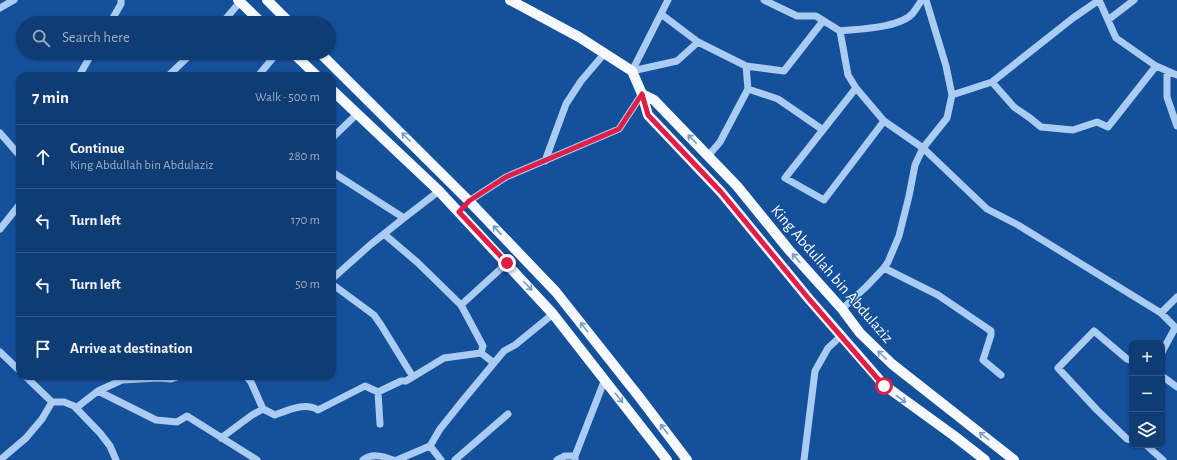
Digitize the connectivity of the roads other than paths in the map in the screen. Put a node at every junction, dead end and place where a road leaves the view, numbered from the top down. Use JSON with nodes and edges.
{"nodes":[{"id":1,"x":13,"y":0,"type":"edge"},
{"id":2,"x":121,"y":0,"type":"edge"},
{"id":3,"x":267,"y":0,"type":"edge"},
{"id":4,"x":510,"y":0,"type":"edge"},
{"id":5,"x":668,"y":0,"type":"edge"},
{"id":6,"x":764,"y":0,"type":"edge"},
{"id":7,"x":922,"y":0,"type":"edge"},
{"id":8,"x":926,"y":0,"type":"edge"},
{"id":9,"x":1100,"y":0,"type":"edge"},
{"id":10,"x":1134,"y":0,"type":"edge"},
{"id":11,"x":239,"y":1,"type":"edge"},
{"id":12,"x":0,"y":8,"type":"edge"},
{"id":13,"x":661,"y":14,"type":"junction"},
{"id":14,"x":114,"y":16,"type":"edge"},
{"id":15,"x":227,"y":16,"type":"edge"},
{"id":16,"x":255,"y":16,"type":"edge"},
{"id":17,"x":283,"y":16,"type":"edge"},
{"id":18,"x":823,"y":20,"type":"junction"},
{"id":19,"x":1108,"y":20,"type":"junction"},
{"id":20,"x":840,"y":31,"type":"junction"},
{"id":21,"x":698,"y":42,"type":"junction"},
{"id":22,"x":604,"y":54,"type":"junction"},
{"id":23,"x":88,"y":60,"type":"edge"},
{"id":24,"x":185,"y":60,"type":"edge"},
{"id":25,"x":271,"y":60,"type":"edge"},
{"id":26,"x":300,"y":60,"type":"edge"},
{"id":27,"x":327,"y":60,"type":"edge"},
{"id":28,"x":746,"y":66,"type":"junction"},
{"id":29,"x":1156,"y":66,"type":"junction"},
{"id":30,"x":632,"y":71,"type":"junction"},
{"id":31,"x":1167,"y":71,"type":"junction"},
{"id":32,"x":81,"y":72,"type":"edge"},
{"id":33,"x":172,"y":72,"type":"edge"},
{"id":34,"x":261,"y":72,"type":"edge"},
{"id":35,"x":313,"y":72,"type":"edge"},
{"id":36,"x":1177,"y":75,"type":"edge"},
{"id":37,"x":992,"y":82,"type":"junction"},
{"id":38,"x":856,"y":88,"type":"junction"},
{"id":39,"x":748,"y":89,"type":"junction"},
{"id":40,"x":336,"y":94,"type":"edge"},
{"id":41,"x":642,"y":94,"type":"junction"},
{"id":42,"x":952,"y":95,"type":"junction"},
{"id":43,"x":357,"y":114,"type":"junction"},
{"id":44,"x":884,"y":121,"type":"junction"},
{"id":45,"x":1177,"y":126,"type":"edge"},
{"id":46,"x":823,"y":130,"type":"junction"},
{"id":47,"x":0,"y":133,"type":"edge"},
{"id":48,"x":336,"y":134,"type":"edge"},
{"id":49,"x":923,"y":148,"type":"junction"},
{"id":50,"x":16,"y":151,"type":"edge"},
{"id":51,"x":708,"y":156,"type":"junction"},
{"id":52,"x":546,"y":160,"type":"junction"},
{"id":53,"x":336,"y":175,"type":"edge"},
{"id":54,"x":440,"y":192,"type":"junction"},
{"id":55,"x":469,"y":201,"type":"junction"},
{"id":56,"x":16,"y":211,"type":"edge"},
{"id":57,"x":459,"y":212,"type":"junction"},
{"id":58,"x":404,"y":218,"type":"junction"},
{"id":59,"x":0,"y":229,"type":"edge"},
{"id":60,"x":384,"y":234,"type":"junction"},
{"id":61,"x":507,"y":263,"type":"junction"},
{"id":62,"x":884,"y":268,"type":"junction"},
{"id":63,"x":336,"y":273,"type":"edge"},
{"id":64,"x":336,"y":287,"type":"edge"},
{"id":65,"x":1177,"y":297,"type":"edge"},
{"id":66,"x":461,"y":305,"type":"junction"},
{"id":67,"x":842,"y":309,"type":"junction"},
{"id":68,"x":1161,"y":313,"type":"junction"},
{"id":69,"x":553,"y":314,"type":"junction"},
{"id":70,"x":1176,"y":329,"type":"edge"},
{"id":71,"x":842,"y":336,"type":"junction"},
{"id":72,"x":1165,"y":347,"type":"edge"},
{"id":73,"x":0,"y":352,"type":"edge"},
{"id":74,"x":481,"y":353,"type":"junction"},
{"id":75,"x":1129,"y":360,"type":"edge"},
{"id":76,"x":494,"y":363,"type":"junction"},
{"id":77,"x":16,"y":367,"type":"edge"},
{"id":78,"x":1001,"y":375,"type":"dead end"},
{"id":79,"x":414,"y":377,"type":"junction"},
{"id":80,"x":1165,"y":378,"type":"edge"},
{"id":81,"x":604,"y":379,"type":"junction"},
{"id":82,"x":29,"y":380,"type":"edge"},
{"id":83,"x":122,"y":380,"type":"edge"},
{"id":84,"x":249,"y":380,"type":"edge"},
{"id":85,"x":1177,"y":387,"type":"edge"},
{"id":86,"x":98,"y":391,"type":"junction"},
{"id":87,"x":378,"y":392,"type":"junction"},
{"id":88,"x":52,"y":402,"type":"junction"},
{"id":89,"x":76,"y":408,"type":"junction"},
{"id":90,"x":263,"y":409,"type":"junction"},
{"id":91,"x":508,"y":414,"type":"dead end"},
{"id":92,"x":380,"y":424,"type":"dead end"},
{"id":93,"x":221,"y":438,"type":"junction"},
{"id":94,"x":1129,"y":439,"type":"edge"},
{"id":95,"x":430,"y":446,"type":"junction"},
{"id":96,"x":1149,"y":448,"type":"edge"},
{"id":97,"x":575,"y":458,"type":"edge"},
{"id":98,"x":0,"y":460,"type":"edge"},
{"id":99,"x":116,"y":460,"type":"edge"},
{"id":100,"x":257,"y":460,"type":"edge"},
{"id":101,"x":363,"y":460,"type":"edge"},
{"id":102,"x":393,"y":460,"type":"edge"},
{"id":103,"x":397,"y":460,"type":"edge"},
{"id":104,"x":441,"y":460,"type":"edge"},
{"id":105,"x":455,"y":460,"type":"edge"},
{"id":106,"x":558,"y":460,"type":"edge"},
{"id":107,"x":667,"y":460,"type":"edge"},
{"id":108,"x":687,"y":460,"type":"edge"},
{"id":109,"x":804,"y":460,"type":"edge"},
{"id":110,"x":985,"y":460,"type":"edge"},
{"id":111,"x":1014,"y":460,"type":"edge"},
{"id":112,"x":1162,"y":460,"type":"edge"}],
"edges":[{"from":1,"to":12,"type":"street"},
{"from":2,"to":14,"type":"street"},
{"from":3,"to":17,"type":"main road"},
{"from":4,"to":22,"type":"main road"},
{"from":5,"to":13,"type":"street"},
{"from":6,"to":18,"type":"street"},
{"from":7,"to":20,"type":"street"},
{"from":8,"to":42,"type":"street"},
{"from":9,"to":19,"type":"street"},
{"from":9,"to":37,"type":"street"},
{"from":10,"to":19,"type":"street"},
{"from":11,"to":15,"type":"street"},
{"from":11,"to":16,"type":"main road"},
{"from":13,"to":21,"type":"street"},
{"from":13,"to":30,"type":"street"},
{"from":18,"to":20,"type":"street"},
{"from":18,"to":28,"type":"street"},
{"from":19,"to":29,"type":"street"},
{"from":20,"to":38,"type":"street"},
{"from":21,"to":28,"type":"street"},
{"from":21,"to":30,"type":"street"},
{"from":22,"to":30,"type":"main road"},
{"from":22,"to":52,"type":"street"},
{"from":23,"to":32,"type":"street"},
{"from":24,"to":33,"type":"street"},
{"from":25,"to":34,"type":"street"},
{"from":26,"to":35,"type":"main road"},
{"from":55,"to":27,"type":"main road","one_way":true},
{"from":28,"to":39,"type":"street"},
{"from":29,"to":31,"type":"street"},
{"from":29,"to":37,"type":"street"},
{"from":30,"to":41,"type":"main road","name":"King Abdullah bin Abdulaziz"},
{"from":31,"to":36,"type":"street"},
{"from":31,"to":45,"type":"street"},
{"from":37,"to":42,"type":"street"},
{"from":38,"to":44,"type":"street"},
{"from":38,"to":46,"type":"street"},
{"from":39,"to":46,"type":"street"},
{"from":39,"to":51,"type":"street"},
{"from":40,"to":43,"type":"main road"},
{"from":51,"to":41,"type":"main road","name":"King Abdullah bin Abdulaziz","one_way":true},
{"from":41,"to":52,"type":"street"},
{"from":41,"to":71,"type":"main road","name":"King Abdullah bin Abdulaziz"},
{"from":42,"to":49,"type":"street"},
{"from":43,"to":48,"type":"street"},
{"from":43,"to":54,"type":"main road"},
{"from":44,"to":46,"type":"street"},
{"from":44,"to":49,"type":"street"},
{"from":47,"to":50,"type":"street"},
{"from":49,"to":62,"type":"street"},
{"from":49,"to":68,"type":"street"},
{"from":67,"to":51,"type":"main road","name":"King Abdullah bin Abdulaziz","one_way":true},
{"from":52,"to":55,"type":"street"},
{"from":53,"to":58,"type":"street"},
{"from":54,"to":57,"type":"main road"},
{"from":54,"to":58,"type":"street"},
{"from":55,"to":57,"type":"main road"},
{"from":108,"to":55,"type":"main road","one_way":true},
{"from":56,"to":59,"type":"street"},
{"from":57,"to":61,"type":"main road"},
{"from":58,"to":60,"type":"street"},
{"from":60,"to":63,"type":"street"},
{"from":60,"to":66,"type":"street"},
{"from":61,"to":66,"type":"street"},
{"from":61,"to":69,"type":"main road","one_way":true},
{"from":62,"to":67,"type":"street"},
{"from":62,"to":78,"type":"street"},
{"from":64,"to":79,"type":"street"},
{"from":65,"to":68,"type":"street"},
{"from":66,"to":74,"type":"street"},
{"from":111,"to":67,"type":"main road","name":"King Abdullah bin Abdulaziz","one_way":true},
{"from":68,"to":70,"type":"street"},
{"from":69,"to":76,"type":"street"},
{"from":69,"to":81,"type":"main road"},
{"from":70,"to":72,"type":"street"},
{"from":71,"to":109,"type":"street"},
{"from":71,"to":110,"type":"main road","name":"King Abdullah bin Abdulaziz","one_way":true},
{"from":73,"to":77,"type":"street"},
{"from":74,"to":76,"type":"street"},
{"from":74,"to":79,"type":"street"},
{"from":75,"to":94,"type":"street"},
{"from":76,"to":95,"type":"street"},
{"from":79,"to":87,"type":"street"},
{"from":80,"to":85,"type":"street"},
{"from":81,"to":97,"type":"street"},
{"from":81,"to":107,"type":"main road","one_way":true},
{"from":82,"to":88,"type":"street"},
{"from":83,"to":86,"type":"street"},
{"from":84,"to":90,"type":"street"},
{"from":86,"to":89,"type":"street"},
{"from":86,"to":93,"type":"street"},
{"from":87,"to":90,"type":"street"},
{"from":87,"to":92,"type":"street"},
{"from":88,"to":89,"type":"street"},
{"from":88,"to":98,"type":"street"},
{"from":89,"to":99,"type":"street"},
{"from":90,"to":93,"type":"street"},
{"from":91,"to":105,"type":"street"},
{"from":93,"to":100,"type":"street"},
{"from":95,"to":103,"type":"street"},
{"from":95,"to":104,"type":"street"},
{"from":96,"to":112,"type":"street"},
{"from":97,"to":106,"type":"street"},
{"from":101,"to":102,"type":"street"}]}
